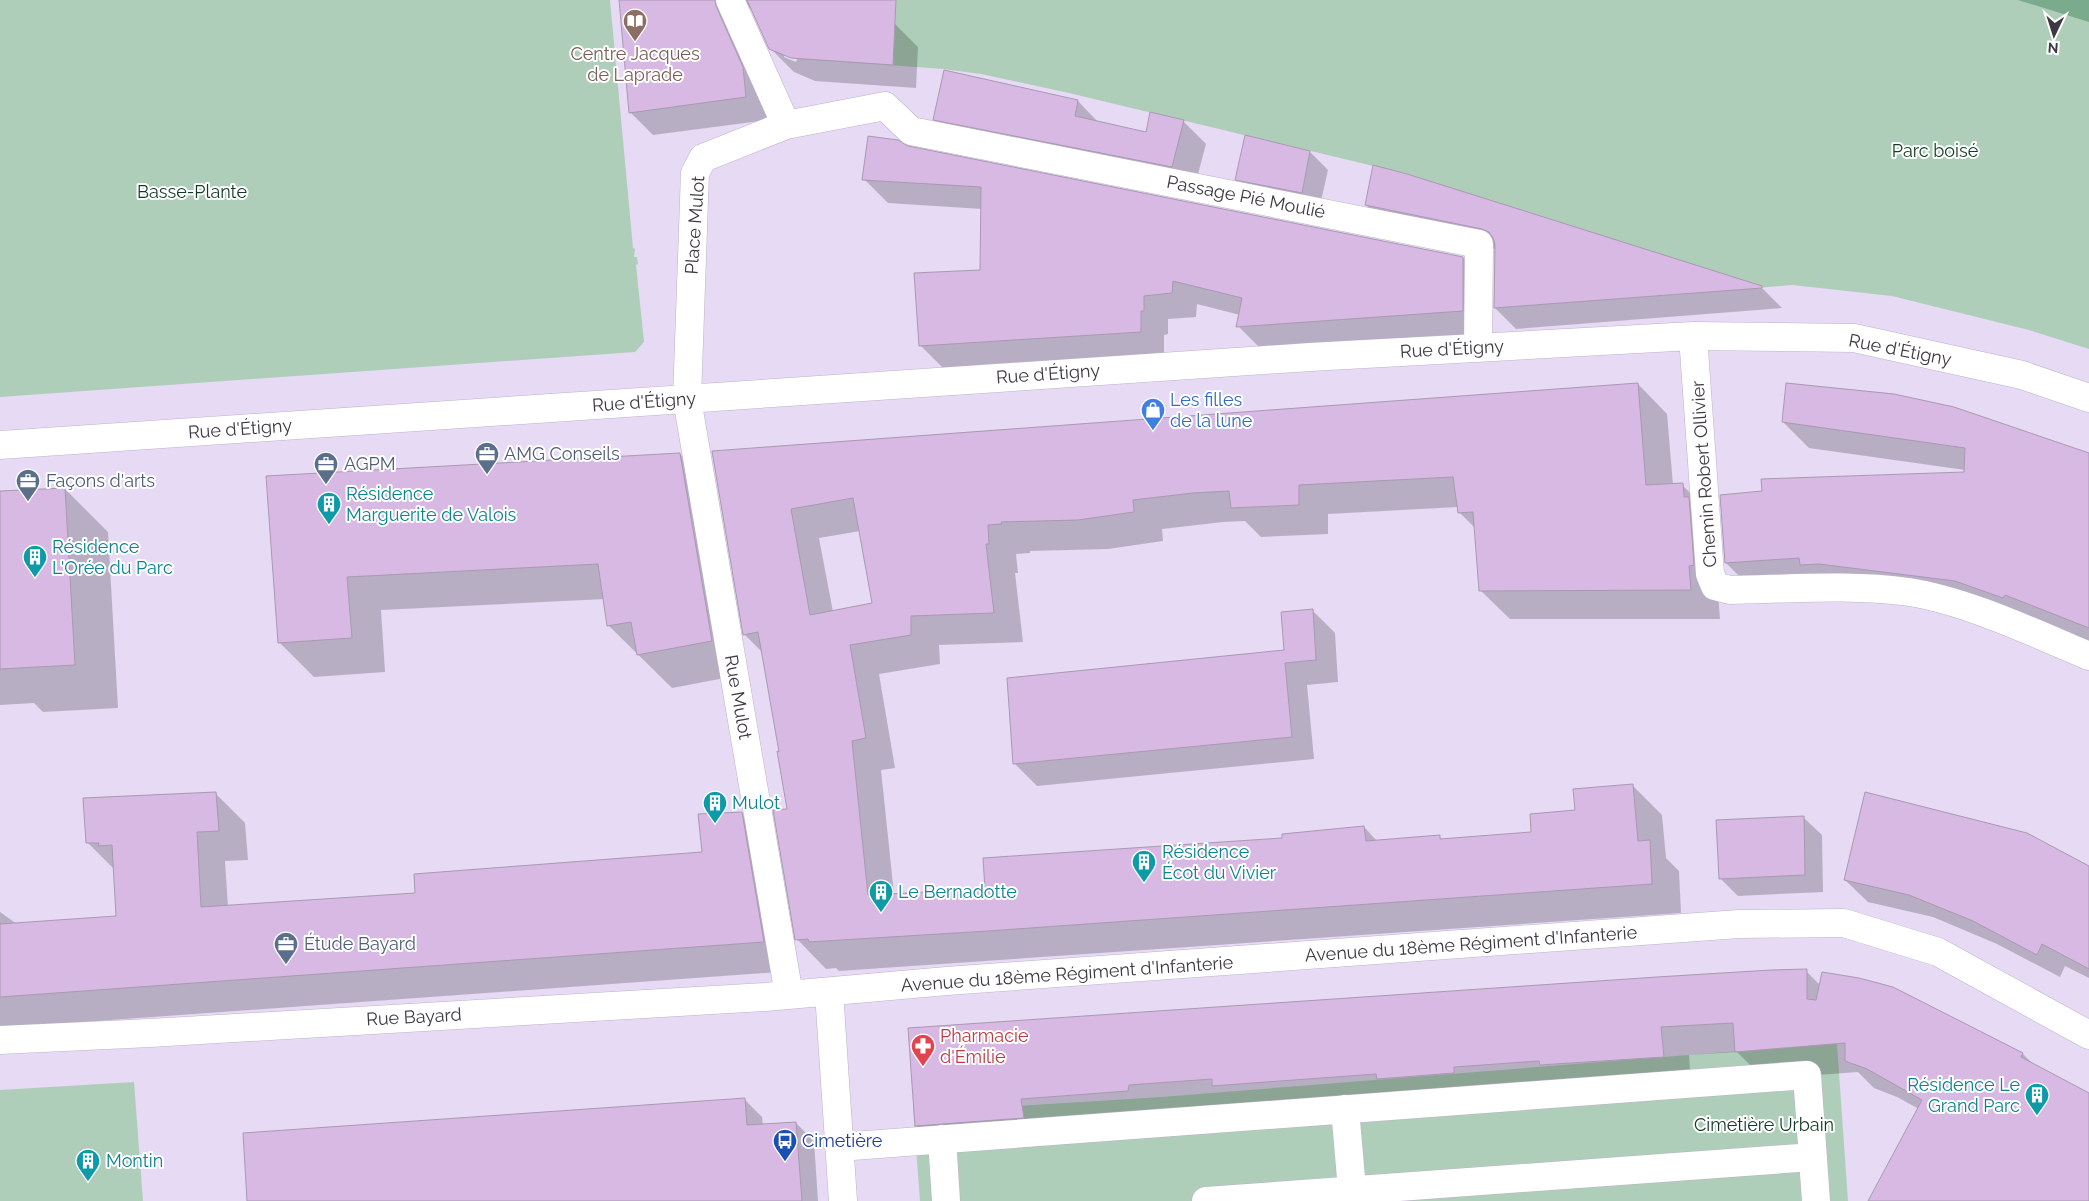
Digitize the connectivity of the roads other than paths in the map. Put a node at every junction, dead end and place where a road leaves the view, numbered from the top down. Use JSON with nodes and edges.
{"nodes":[{"id":1,"x":730,"y":0,"type":"edge"},
{"id":2,"x":786,"y":125,"type":"junction"},
{"id":3,"x":911,"y":131,"type":"joint"},
{"id":4,"x":1693,"y":336,"type":"junction"},
{"id":5,"x":1478,"y":348,"type":"junction"},
{"id":6,"x":2089,"y":398,"type":"edge"},
{"id":7,"x":687,"y":399,"type":"junction"},
{"id":8,"x":0,"y":445,"type":"edge"},
{"id":9,"x":2089,"y":656,"type":"edge"},
{"id":10,"x":829,"y":992,"type":"junction"},
{"id":11,"x":789,"y":995,"type":"junction"},
{"id":12,"x":2089,"y":1035,"type":"edge"},
{"id":13,"x":0,"y":1040,"type":"edge"},
{"id":14,"x":1346,"y":1110,"type":"junction"},
{"id":15,"x":942,"y":1139,"type":"junction"},
{"id":16,"x":839,"y":1147,"type":"junction"},
{"id":17,"x":1813,"y":1156,"type":"junction"},
{"id":18,"x":1352,"y":1196,"type":"edge"},
{"id":19,"x":844,"y":1201,"type":"edge"},
{"id":20,"x":946,"y":1201,"type":"edge"},
{"id":21,"x":1206,"y":1201,"type":"edge"},
{"id":22,"x":1816,"y":1201,"type":"edge"}],
"edges":[{"from":1,"to":2,"type":"street"},
{"from":2,"to":3,"type":"street","name":"Place Mulot"},
{"from":2,"to":7,"type":"street","name":"Place Mulot"},
{"from":3,"to":5,"type":"street","name":"Passage Pié Moulié"},
{"from":4,"to":5,"type":"street","name":"Rue d'Étigny"},
{"from":4,"to":6,"type":"street","name":"Rue d'Étigny"},
{"from":4,"to":9,"type":"street","name":"Chemin Robert Ollivier"},
{"from":5,"to":7,"type":"street","name":"Rue d'Étigny"},
{"from":7,"to":8,"type":"street","name":"Rue d'Étigny"},
{"from":7,"to":11,"type":"street","name":"Rue Mulot"},
{"from":10,"to":11,"type":"street","name":"Rue Bayard"},
{"from":10,"to":12,"type":"street","name":"Avenue du 18ème Régiment d'Infanterie"},
{"from":10,"to":16,"type":"street"},
{"from":11,"to":13,"type":"street","name":"Rue Bayard"},
{"from":14,"to":15,"type":"street"},
{"from":14,"to":17,"type":"street"},
{"from":14,"to":18,"type":"street"},
{"from":15,"to":16,"type":"street"},
{"from":15,"to":20,"type":"street"},
{"from":16,"to":19,"type":"street"},
{"from":17,"to":18,"type":"street"},
{"from":17,"to":22,"type":"street"},
{"from":18,"to":21,"type":"street"}]}
